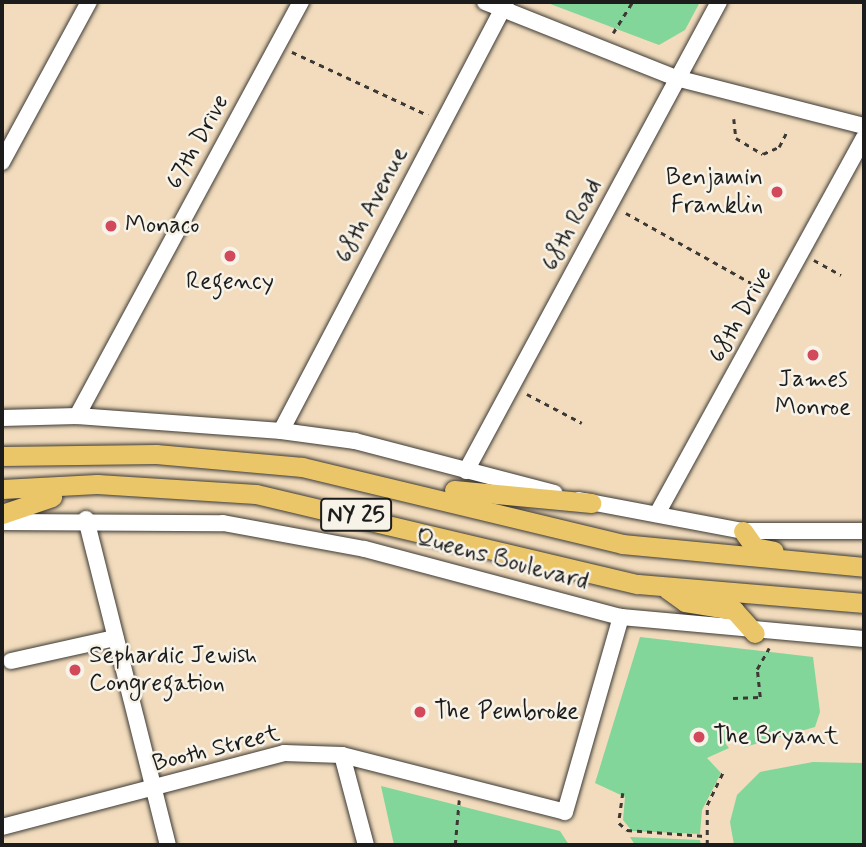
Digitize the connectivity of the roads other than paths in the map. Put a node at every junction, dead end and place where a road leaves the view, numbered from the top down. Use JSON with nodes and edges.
{"nodes":[{"id":1,"x":89,"y":2,"type":"edge"},
{"id":2,"x":301,"y":2,"type":"edge"},
{"id":3,"x":485,"y":2,"type":"edge"},
{"id":4,"x":719,"y":2,"type":"edge"},
{"id":5,"x":504,"y":6,"type":"edge"},
{"id":6,"x":676,"y":78,"type":"junction"},
{"id":7,"x":864,"y":126,"type":"edge"},
{"id":8,"x":864,"y":138,"type":"edge"},
{"id":9,"x":2,"y":162,"type":"edge"},
{"id":10,"x":76,"y":415,"type":"junction"},
{"id":11,"x":2,"y":418,"type":"edge"},
{"id":12,"x":281,"y":431,"type":"junction"},
{"id":13,"x":2,"y":456,"type":"edge"},
{"id":14,"x":466,"y":471,"type":"junction"},
{"id":15,"x":97,"y":484,"type":"junction"},
{"id":16,"x":2,"y":489,"type":"edge"},
{"id":17,"x":415,"y":489,"type":"junction"},
{"id":18,"x":591,"y":503,"type":"junction"},
{"id":19,"x":2,"y":514,"type":"edge"},
{"id":20,"x":657,"y":514,"type":"junction"},
{"id":21,"x":86,"y":519,"type":"junction"},
{"id":22,"x":2,"y":522,"type":"edge"},
{"id":23,"x":864,"y":528,"type":"edge"},
{"id":24,"x":743,"y":531,"type":"junction"},
{"id":25,"x":818,"y":564,"type":"junction"},
{"id":26,"x":864,"y":567,"type":"edge"},
{"id":27,"x":663,"y":586,"type":"junction"},
{"id":28,"x":864,"y":603,"type":"edge"},
{"id":29,"x":621,"y":617,"type":"junction"},
{"id":30,"x":755,"y":633,"type":"junction"},
{"id":31,"x":115,"y":638,"type":"junction"},
{"id":32,"x":864,"y":639,"type":"edge"},
{"id":33,"x":11,"y":660,"type":"dead end"},
{"id":34,"x":342,"y":755,"type":"junction"},
{"id":35,"x":153,"y":788,"type":"junction"},
{"id":36,"x":2,"y":827,"type":"edge"},
{"id":37,"x":168,"y":845,"type":"edge"},
{"id":38,"x":366,"y":845,"type":"edge"}],
"edges":[{"from":1,"to":9,"type":"street"},
{"from":2,"to":10,"type":"street","name":"67th Drive"},
{"from":3,"to":5,"type":"street"},
{"from":4,"to":6,"type":"street","name":"68th Road"},
{"from":5,"to":6,"type":"street"},
{"from":5,"to":12,"type":"street","name":"68th Avenue"},
{"from":6,"to":7,"type":"street"},
{"from":6,"to":14,"type":"street","name":"68th Road"},
{"from":8,"to":20,"type":"street","name":"68th Drive"},
{"from":10,"to":11,"type":"street"},
{"from":10,"to":12,"type":"street"},
{"from":12,"to":14,"type":"street"},
{"from":13,"to":17,"type":"main road","name":"Queens Boulevard","number":"NY 25"},
{"from":14,"to":18,"type":"street"},
{"from":15,"to":16,"type":"main road","name":"Queens Boulevard","number":"NY 25"},
{"from":15,"to":19,"type":"main road"},
{"from":15,"to":27,"type":"main road","name":"Queens Boulevard","number":"NY 25"},
{"from":17,"to":18,"type":"main road"},
{"from":17,"to":25,"type":"main road","name":"Queens Boulevard","number":"NY 25"},
{"from":18,"to":20,"type":"street"},
{"from":20,"to":24,"type":"street"},
{"from":21,"to":22,"type":"street","name":"Queens Boulevard"},
{"from":21,"to":29,"type":"street","name":"Queens Boulevard"},
{"from":21,"to":31,"type":"street"},
{"from":23,"to":24,"type":"street"},
{"from":24,"to":25,"type":"main road"},
{"from":25,"to":26,"type":"main road","name":"Queens Boulevard","number":"NY 25"},
{"from":27,"to":28,"type":"main road","name":"Queens Boulevard","number":"NY 25"},
{"from":27,"to":30,"type":"main road"},
{"from":29,"to":30,"type":"street","name":"Queens Boulevard"},
{"from":29,"to":34,"type":"street","name":"Booth Street"},
{"from":30,"to":32,"type":"street","name":"Queens Boulevard"},
{"from":31,"to":33,"type":"street"},
{"from":31,"to":35,"type":"street"},
{"from":34,"to":35,"type":"street","name":"Booth Street"},
{"from":34,"to":38,"type":"street"},
{"from":35,"to":36,"type":"street","name":"Booth Street"},
{"from":35,"to":37,"type":"street"}]}
